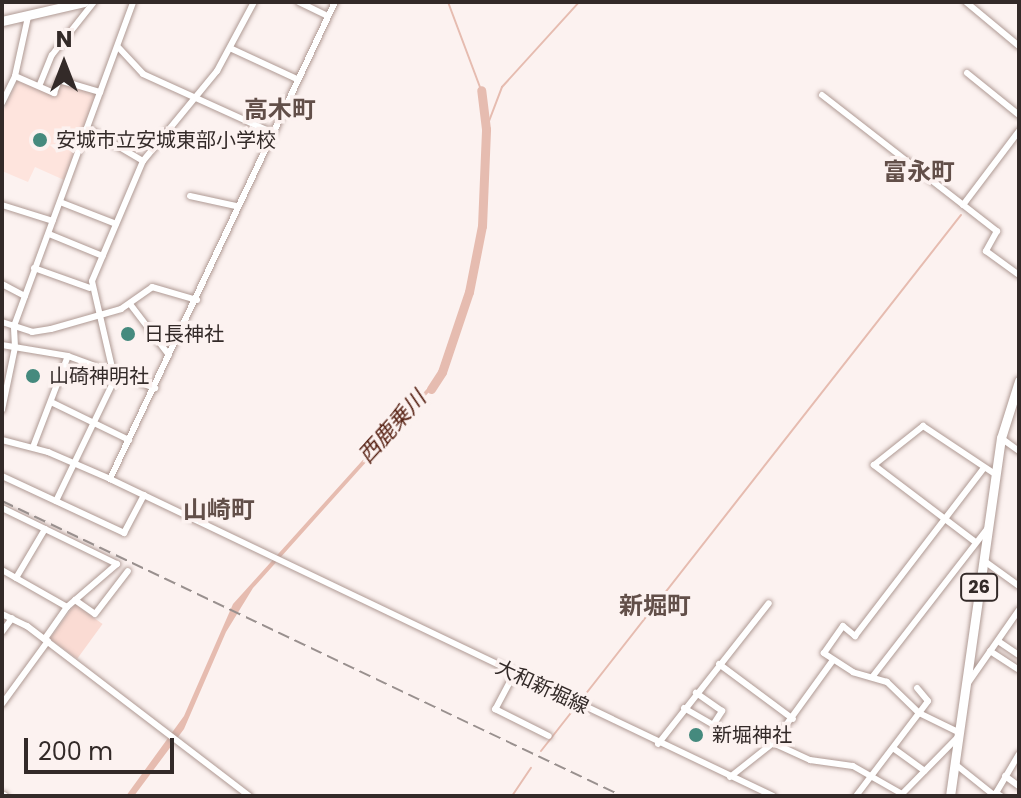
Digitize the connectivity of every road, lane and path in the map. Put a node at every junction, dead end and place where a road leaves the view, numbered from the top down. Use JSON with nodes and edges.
{"nodes":[{"id":1,"x":84,"y":2,"type":"edge"},
{"id":2,"x":94,"y":2,"type":"edge"},
{"id":3,"x":133,"y":2,"type":"edge"},
{"id":4,"x":254,"y":2,"type":"edge"},
{"id":5,"x":299,"y":2,"type":"edge"},
{"id":6,"x":335,"y":2,"type":"edge"},
{"id":7,"x":966,"y":2,"type":"edge"},
{"id":8,"x":328,"y":16,"type":"junction"},
{"id":9,"x":28,"y":17,"type":"junction"},
{"id":10,"x":2,"y":21,"type":"edge"},
{"id":11,"x":1019,"y":46,"type":"edge"},
{"id":12,"x":119,"y":48,"type":"junction"},
{"id":13,"x":232,"y":49,"type":"junction"},
{"id":14,"x":967,"y":73,"type":"dead end"},
{"id":15,"x":15,"y":76,"type":"junction"},
{"id":16,"x":297,"y":79,"type":"junction"},
{"id":17,"x":40,"y":84,"type":"junction"},
{"id":18,"x":100,"y":92,"type":"junction"},
{"id":19,"x":822,"y":95,"type":"dead end"},
{"id":20,"x":196,"y":97,"type":"junction"},
{"id":21,"x":2,"y":103,"type":"edge"},
{"id":22,"x":1019,"y":115,"type":"edge"},
{"id":23,"x":87,"y":128,"type":"junction"},
{"id":24,"x":1019,"y":131,"type":"edge"},
{"id":25,"x":271,"y":132,"type":"junction"},
{"id":26,"x":143,"y":161,"type":"junction"},
{"id":27,"x":190,"y":196,"type":"dead end"},
{"id":28,"x":60,"y":202,"type":"junction"},
{"id":29,"x":2,"y":205,"type":"edge"},
{"id":30,"x":963,"y":205,"type":"junction"},
{"id":31,"x":236,"y":206,"type":"junction"},
{"id":32,"x":53,"y":221,"type":"junction"},
{"id":33,"x":116,"y":224,"type":"junction"},
{"id":34,"x":49,"y":234,"type":"junction"},
{"id":35,"x":103,"y":256,"type":"junction"},
{"id":36,"x":34,"y":268,"type":"junction"},
{"id":37,"x":1019,"y":275,"type":"edge"},
{"id":38,"x":2,"y":284,"type":"edge"},
{"id":39,"x":90,"y":288,"type":"junction"},
{"id":40,"x":25,"y":296,"type":"junction"},
{"id":41,"x":197,"y":300,"type":"junction"},
{"id":42,"x":130,"y":304,"type":"junction"},
{"id":43,"x":101,"y":314,"type":"junction"},
{"id":44,"x":2,"y":322,"type":"edge"},
{"id":45,"x":14,"y":326,"type":"junction"},
{"id":46,"x":2,"y":345,"type":"edge"},
{"id":47,"x":15,"y":347,"type":"junction"},
{"id":48,"x":169,"y":355,"type":"junction"},
{"id":49,"x":68,"y":356,"type":"junction"},
{"id":50,"x":115,"y":373,"type":"junction"},
{"id":51,"x":1019,"y":381,"type":"edge"},
{"id":52,"x":155,"y":388,"type":"junction"},
{"id":53,"x":1017,"y":393,"type":"edge"},
{"id":54,"x":51,"y":402,"type":"junction"},
{"id":55,"x":3,"y":406,"type":"edge"},
{"id":56,"x":94,"y":422,"type":"junction"},
{"id":57,"x":1001,"y":438,"type":"junction"},
{"id":58,"x":2,"y":440,"type":"edge"},
{"id":59,"x":129,"y":440,"type":"junction"},
{"id":60,"x":33,"y":447,"type":"junction"},
{"id":61,"x":1019,"y":451,"type":"edge"},
{"id":62,"x":72,"y":461,"type":"junction"},
{"id":63,"x":983,"y":469,"type":"junction"},
{"id":64,"x":995,"y":474,"type":"junction"},
{"id":65,"x":2,"y":476,"type":"edge"},
{"id":66,"x":110,"y":479,"type":"junction"},
{"id":67,"x":144,"y":495,"type":"junction"},
{"id":68,"x":56,"y":501,"type":"junction"},
{"id":69,"x":2,"y":508,"type":"edge"},
{"id":70,"x":946,"y":521,"type":"junction"},
{"id":71,"x":988,"y":528,"type":"junction"},
{"id":72,"x":45,"y":529,"type":"junction"},
{"id":73,"x":974,"y":541,"type":"junction"},
{"id":74,"x":983,"y":560,"type":"junction"},
{"id":75,"x":2,"y":570,"type":"edge"},
{"id":76,"x":128,"y":571,"type":"dead end"},
{"id":77,"x":16,"y":578,"type":"junction"},
{"id":78,"x":1019,"y":586,"type":"edge"},
{"id":79,"x":75,"y":600,"type":"junction"},
{"id":80,"x":769,"y":603,"type":"dead end"},
{"id":81,"x":67,"y":607,"type":"junction"},
{"id":82,"x":2,"y":614,"type":"edge"},
{"id":83,"x":1018,"y":615,"type":"edge"},
{"id":84,"x":12,"y":618,"type":"junction"},
{"id":85,"x":2,"y":632,"type":"edge"},
{"id":86,"x":46,"y":640,"type":"junction"},
{"id":87,"x":998,"y":641,"type":"junction"},
{"id":88,"x":990,"y":651,"type":"junction"},
{"id":89,"x":1019,"y":655,"type":"edge"},
{"id":90,"x":833,"y":660,"type":"junction"},
{"id":91,"x":719,"y":664,"type":"junction"},
{"id":92,"x":1018,"y":669,"type":"edge"},
{"id":93,"x":514,"y":674,"type":"junction"},
{"id":94,"x":873,"y":676,"type":"junction"},
{"id":95,"x":917,"y":688,"type":"dead end"},
{"id":96,"x":963,"y":690,"type":"junction"},
{"id":97,"x":696,"y":693,"type":"junction"},
{"id":98,"x":2,"y":704,"type":"edge"},
{"id":99,"x":684,"y":708,"type":"junction"},
{"id":100,"x":919,"y":713,"type":"junction"},
{"id":101,"x":793,"y":719,"type":"junction"},
{"id":102,"x":958,"y":735,"type":"junction"},
{"id":103,"x":549,"y":736,"type":"dead end"},
{"id":104,"x":773,"y":743,"type":"junction"},
{"id":105,"x":658,"y":744,"type":"junction"},
{"id":106,"x":893,"y":748,"type":"junction"},
{"id":107,"x":1019,"y":754,"type":"edge"},
{"id":108,"x":955,"y":764,"type":"junction"},
{"id":109,"x":925,"y":771,"type":"junction"},
{"id":110,"x":873,"y":776,"type":"junction"},
{"id":111,"x":1005,"y":776,"type":"junction"},
{"id":112,"x":730,"y":777,"type":"junction"},
{"id":113,"x":750,"y":786,"type":"junction"},
{"id":114,"x":1019,"y":786,"type":"edge"},
{"id":115,"x":901,"y":795,"type":"edge"},
{"id":116,"x":997,"y":795,"type":"edge"},
{"id":117,"x":249,"y":796,"type":"edge"},
{"id":118,"x":745,"y":796,"type":"edge"},
{"id":119,"x":773,"y":796,"type":"edge"},
{"id":120,"x":856,"y":796,"type":"edge"},
{"id":121,"x":950,"y":796,"type":"edge"}],
"edges":[{"from":1,"to":9,"type":"main road"},
{"from":2,"to":17,"type":"street"},
{"from":3,"to":12,"type":"street"},
{"from":4,"to":13,"type":"street"},
{"from":5,"to":8,"type":"street"},
{"from":6,"to":8,"type":"street"},
{"from":7,"to":11,"type":"street"},
{"from":8,"to":16,"type":"street"},
{"from":9,"to":10,"type":"main road"},
{"from":9,"to":15,"type":"street"},
{"from":12,"to":18,"type":"street"},
{"from":12,"to":20,"type":"street"},
{"from":13,"to":16,"type":"street"},
{"from":13,"to":20,"type":"street"},
{"from":14,"to":22,"type":"street"},
{"from":15,"to":17,"type":"street"},
{"from":15,"to":21,"type":"street"},
{"from":16,"to":25,"type":"street"},
{"from":17,"to":18,"type":"street"},
{"from":18,"to":23,"type":"street"},
{"from":19,"to":30,"type":"street"},
{"from":20,"to":25,"type":"street"},
{"from":20,"to":26,"type":"street"},
{"from":23,"to":26,"type":"street"},
{"from":23,"to":28,"type":"street"},
{"from":24,"to":30,"type":"street"},
{"from":25,"to":31,"type":"street"},
{"from":26,"to":33,"type":"street"},
{"from":27,"to":31,"type":"street"},
{"from":28,"to":32,"type":"street"},
{"from":28,"to":33,"type":"street"},
{"from":29,"to":32,"type":"street"},
{"from":30,"to":37,"type":"street"},
{"from":31,"to":41,"type":"street"},
{"from":32,"to":34,"type":"street"},
{"from":33,"to":35,"type":"street"},
{"from":34,"to":35,"type":"street"},
{"from":34,"to":36,"type":"street"},
{"from":35,"to":39,"type":"street"},
{"from":36,"to":39,"type":"street"},
{"from":36,"to":40,"type":"street"},
{"from":38,"to":40,"type":"street"},
{"from":39,"to":43,"type":"street"},
{"from":40,"to":45,"type":"street"},
{"from":41,"to":42,"type":"street"},
{"from":41,"to":48,"type":"street"},
{"from":42,"to":43,"type":"street"},
{"from":42,"to":48,"type":"street"},
{"from":43,"to":45,"type":"street"},
{"from":43,"to":50,"type":"street"},
{"from":44,"to":45,"type":"street"},
{"from":45,"to":47,"type":"street"},
{"from":46,"to":47,"type":"street"},
{"from":47,"to":49,"type":"street"},
{"from":47,"to":55,"type":"street"},
{"from":48,"to":52,"type":"street"},
{"from":49,"to":50,"type":"street"},
{"from":49,"to":54,"type":"street"},
{"from":50,"to":52,"type":"street"},
{"from":50,"to":56,"type":"street"},
{"from":51,"to":53,"type":"main road","number":"26"},
{"from":52,"to":59,"type":"street"},
{"from":53,"to":57,"type":"main road","number":"26"},
{"from":54,"to":56,"type":"street"},
{"from":54,"to":60,"type":"street"},
{"from":56,"to":59,"type":"street"},
{"from":56,"to":62,"type":"street"},
{"from":57,"to":61,"type":"street"},
{"from":57,"to":64,"type":"main road","number":"26"},
{"from":58,"to":60,"type":"street","name":"大和新堀線"},
{"from":59,"to":66,"type":"street"},
{"from":60,"to":62,"type":"street","name":"大和新堀線"},
{"from":62,"to":66,"type":"street","name":"大和新堀線"},
{"from":62,"to":68,"type":"street"},
{"from":63,"to":64,"type":"street"},
{"from":63,"to":70,"type":"street"},
{"from":63,"to":70,"type":"street"},
{"from":64,"to":71,"type":"main road","number":"26"},
{"from":65,"to":68,"type":"street"},
{"from":66,"to":67,"type":"street","name":"大和新堀線"},
{"from":67,"to":68,"type":"street"},
{"from":67,"to":93,"type":"street","name":"大和新堀線"},
{"from":69,"to":72,"type":"street"},
{"from":70,"to":73,"type":"street"},
{"from":70,"to":90,"type":"street"},
{"from":71,"to":73,"type":"street"},
{"from":71,"to":74,"type":"main road","number":"26"},
{"from":72,"to":77,"type":"street"},
{"from":72,"to":79,"type":"street"},
{"from":73,"to":94,"type":"street"},
{"from":74,"to":78,"type":"street"},
{"from":74,"to":96,"type":"main road","number":"26"},
{"from":75,"to":77,"type":"street"},
{"from":76,"to":79,"type":"street"},
{"from":77,"to":81,"type":"street"},
{"from":79,"to":81,"type":"street"},
{"from":80,"to":91,"type":"street"},
{"from":81,"to":86,"type":"street"},
{"from":82,"to":84,"type":"street"},
{"from":83,"to":87,"type":"street"},
{"from":84,"to":85,"type":"street"},
{"from":84,"to":86,"type":"street"},
{"from":86,"to":98,"type":"street"},
{"from":86,"to":117,"type":"street"},
{"from":87,"to":88,"type":"street"},
{"from":87,"to":89,"type":"street"},
{"from":88,"to":92,"type":"street"},
{"from":88,"to":96,"type":"street"},
{"from":90,"to":94,"type":"street"},
{"from":90,"to":101,"type":"street"},
{"from":91,"to":97,"type":"street"},
{"from":91,"to":101,"type":"street"},
{"from":93,"to":103,"type":"street"},
{"from":93,"to":105,"type":"street","name":"大和新堀線"},
{"from":94,"to":100,"type":"street"},
{"from":95,"to":100,"type":"street"},
{"from":96,"to":102,"type":"main road","number":"26"},
{"from":97,"to":99,"type":"street"},
{"from":97,"to":99,"type":"street"},
{"from":99,"to":105,"type":"street"},
{"from":100,"to":102,"type":"street"},
{"from":100,"to":106,"type":"street"},
{"from":101,"to":104,"type":"street"},
{"from":102,"to":108,"type":"main road","number":"26"},
{"from":102,"to":109,"type":"street"},
{"from":104,"to":110,"type":"street"},
{"from":104,"to":112,"type":"street"},
{"from":105,"to":112,"type":"street","name":"大和新堀線"},
{"from":106,"to":109,"type":"street"},
{"from":106,"to":110,"type":"street"},
{"from":107,"to":111,"type":"street"},
{"from":108,"to":116,"type":"street"},
{"from":108,"to":121,"type":"main road","number":"26"},
{"from":109,"to":115,"type":"street"},
{"from":110,"to":115,"type":"street"},
{"from":110,"to":120,"type":"street"},
{"from":111,"to":114,"type":"street"},
{"from":111,"to":116,"type":"street"},
{"from":112,"to":113,"type":"street","name":"大和新堀線"},
{"from":113,"to":118,"type":"street"},
{"from":113,"to":119,"type":"street","name":"大和新堀線"}]}
